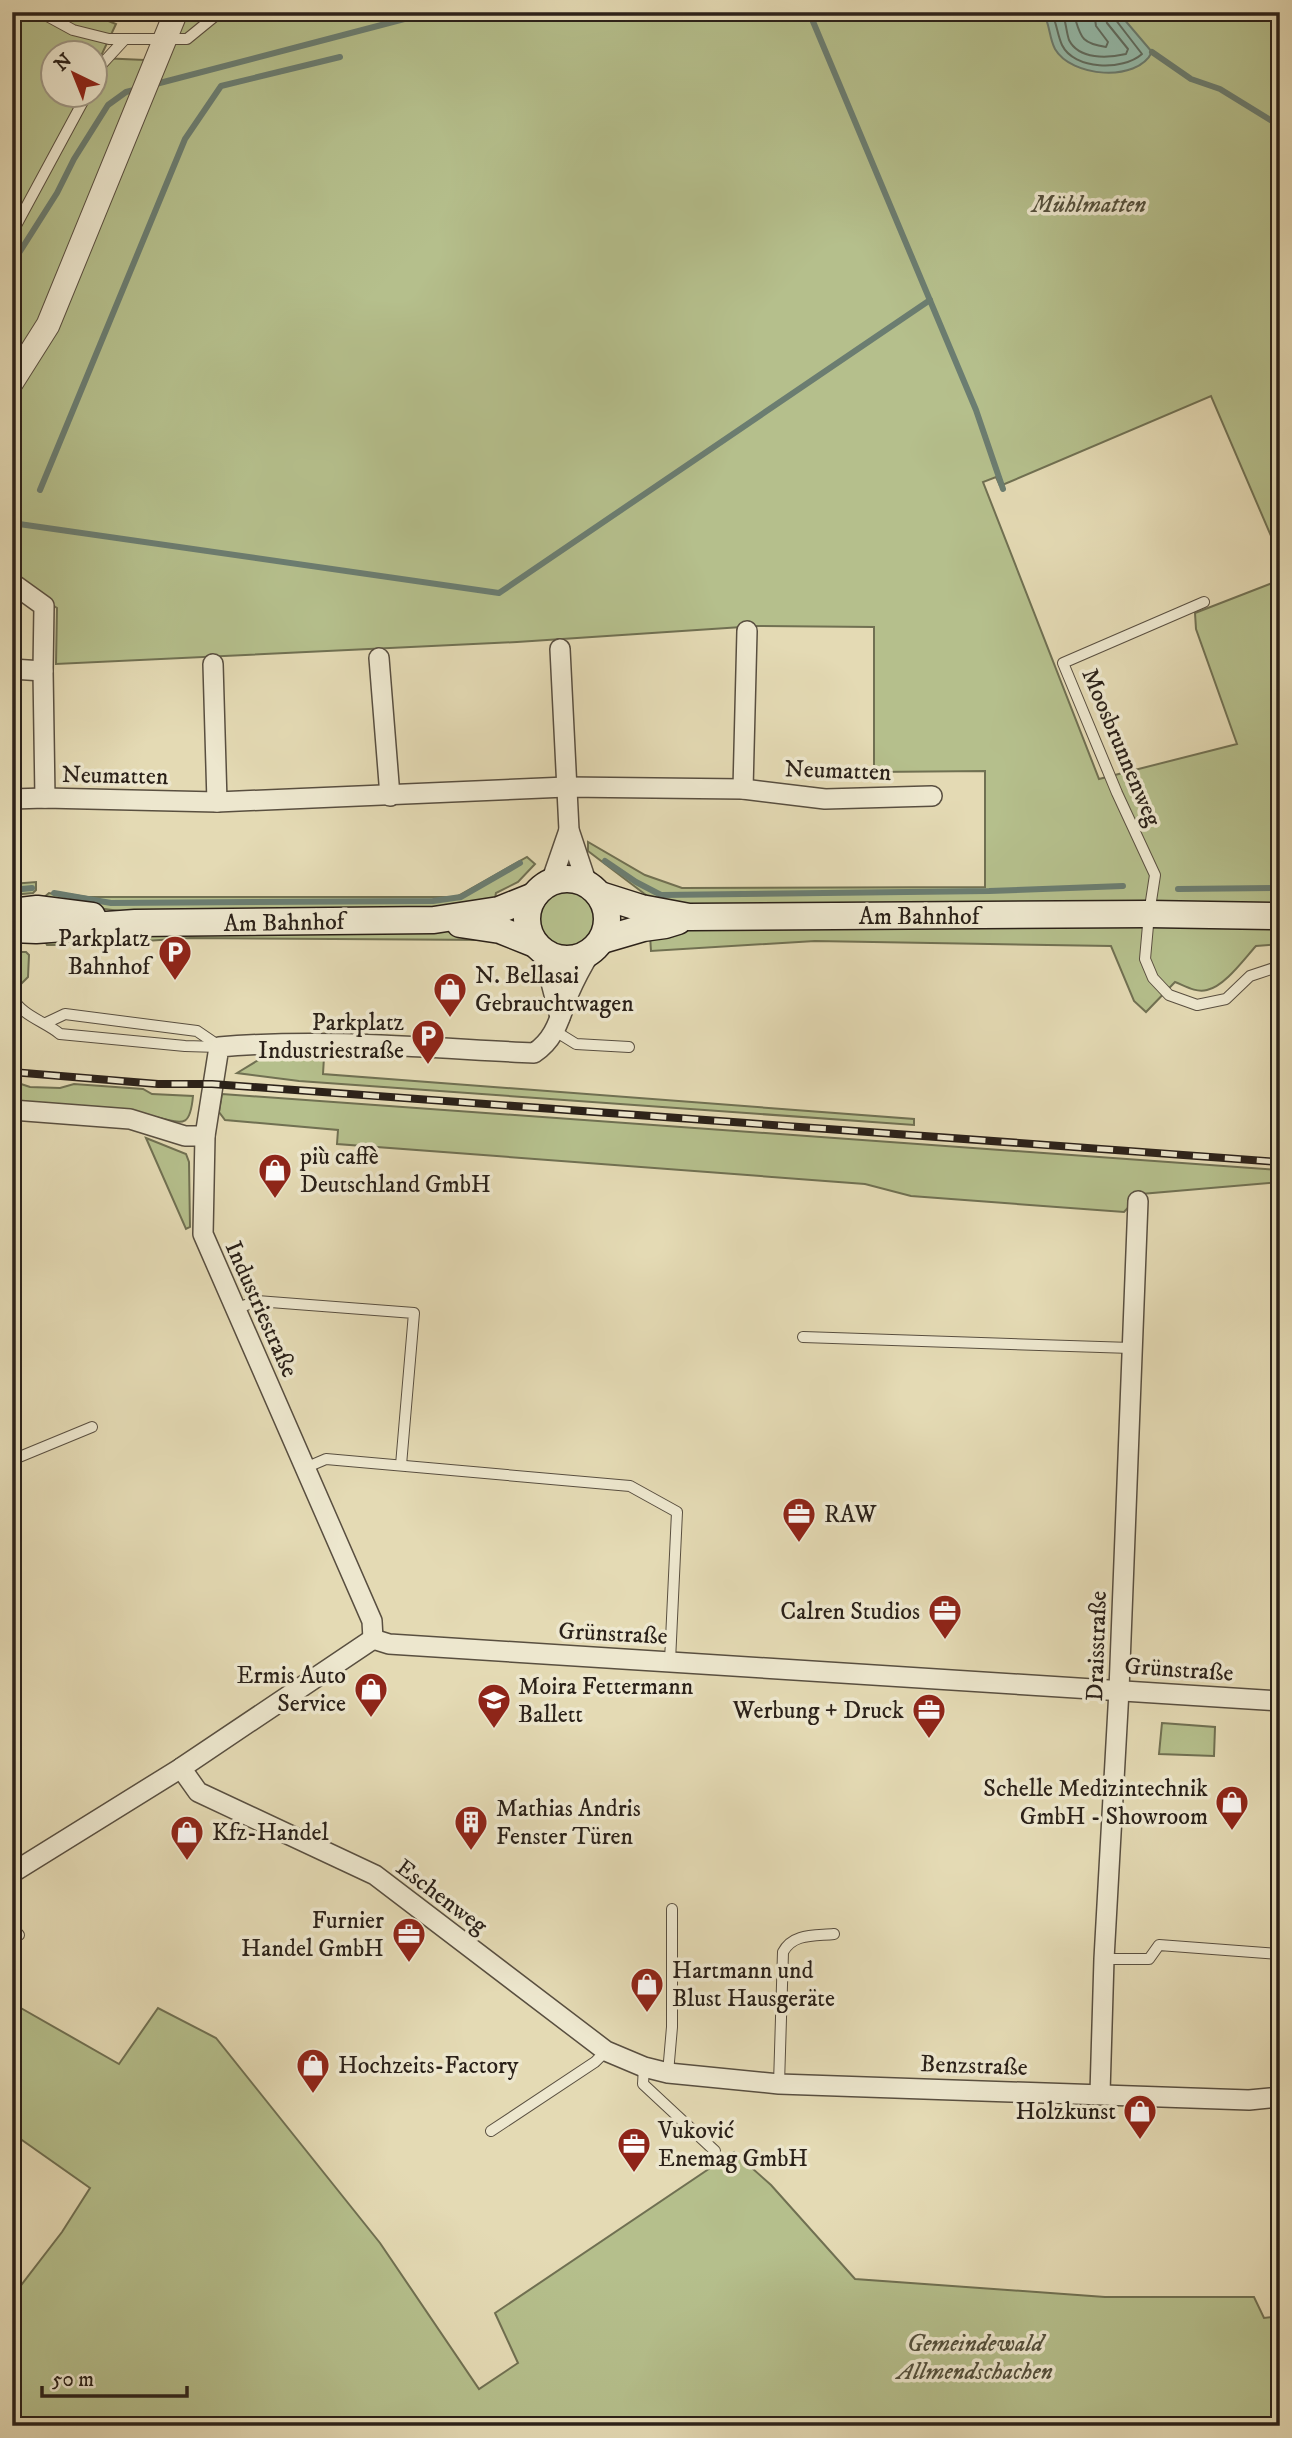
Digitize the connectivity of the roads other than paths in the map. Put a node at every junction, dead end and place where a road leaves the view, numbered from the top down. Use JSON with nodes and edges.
{"nodes":[{"id":1,"x":40,"y":12,"type":"edge"},
{"id":2,"x":176,"y":12,"type":"edge"},
{"id":3,"x":220,"y":12,"type":"edge"},
{"id":4,"x":125,"y":39,"type":"junction"},
{"id":5,"x":164,"y":39,"type":"junction"},
{"id":6,"x":108,"y":57,"type":"edge"},
{"id":7,"x":79,"y":108,"type":"edge"},
{"id":8,"x":12,"y":233,"type":"edge"},
{"id":9,"x":12,"y":382,"type":"edge"},
{"id":10,"x":12,"y":583,"type":"edge"},
{"id":11,"x":1204,"y":602,"type":"dead end"},
{"id":12,"x":747,"y":631,"type":"dead end"},
{"id":13,"x":560,"y":649,"type":"dead end"},
{"id":14,"x":379,"y":658,"type":"dead end"},
{"id":15,"x":213,"y":664,"type":"dead end"},
{"id":16,"x":12,"y":669,"type":"edge"},
{"id":17,"x":43,"y":671,"type":"junction"},
{"id":18,"x":566,"y":787,"type":"junction"},
{"id":19,"x":743,"y":789,"type":"junction"},
{"id":20,"x":390,"y":796,"type":"junction"},
{"id":21,"x":932,"y":796,"type":"dead end"},
{"id":22,"x":45,"y":798,"type":"junction"},
{"id":23,"x":12,"y":799,"type":"edge"},
{"id":24,"x":217,"y":802,"type":"junction"},
{"id":25,"x":569,"y":830,"type":"junction"},
{"id":26,"x":542,"y":889,"type":"junction"},
{"id":27,"x":594,"y":890,"type":"junction"},
{"id":28,"x":12,"y":912,"type":"edge"},
{"id":29,"x":1149,"y":914,"type":"junction"},
{"id":30,"x":1280,"y":916,"type":"edge"},
{"id":31,"x":689,"y":917,"type":"junction"},
{"id":32,"x":434,"y":920,"type":"junction"},
{"id":33,"x":135,"y":923,"type":"junction"},
{"id":34,"x":12,"y":929,"type":"edge"},
{"id":35,"x":596,"y":946,"type":"junction"},
{"id":36,"x":539,"y":948,"type":"junction"},
{"id":37,"x":1280,"y":966,"type":"edge"},
{"id":38,"x":12,"y":997,"type":"edge"},
{"id":39,"x":46,"y":1023,"type":"junction"},
{"id":40,"x":558,"y":1025,"type":"junction"},
{"id":41,"x":219,"y":1047,"type":"junction"},
{"id":42,"x":629,"y":1047,"type":"dead end"},
{"id":43,"x":12,"y":1110,"type":"edge"},
{"id":44,"x":205,"y":1136,"type":"junction"},
{"id":45,"x":1138,"y":1201,"type":"dead end"},
{"id":46,"x":234,"y":1309,"type":"junction"},
{"id":47,"x":803,"y":1337,"type":"dead end"},
{"id":48,"x":1131,"y":1348,"type":"junction"},
{"id":49,"x":92,"y":1427,"type":"dead end"},
{"id":50,"x":12,"y":1460,"type":"edge"},
{"id":51,"x":401,"y":1465,"type":"junction"},
{"id":52,"x":304,"y":1468,"type":"junction"},
{"id":53,"x":373,"y":1639,"type":"junction"},
{"id":54,"x":670,"y":1661,"type":"junction"},
{"id":55,"x":1119,"y":1690,"type":"junction"},
{"id":56,"x":1280,"y":1701,"type":"edge"},
{"id":57,"x":181,"y":1768,"type":"junction"},
{"id":58,"x":12,"y":1873,"type":"edge"},
{"id":59,"x":672,"y":1909,"type":"dead end"},
{"id":60,"x":834,"y":1934,"type":"dead end"},
{"id":61,"x":1280,"y":1954,"type":"edge"},
{"id":62,"x":1104,"y":1959,"type":"junction"},
{"id":63,"x":606,"y":2052,"type":"junction"},
{"id":64,"x":644,"y":2067,"type":"junction"},
{"id":65,"x":668,"y":2073,"type":"junction"},
{"id":66,"x":779,"y":2084,"type":"junction"},
{"id":67,"x":1100,"y":2093,"type":"junction"},
{"id":68,"x":1280,"y":2097,"type":"edge"},
{"id":69,"x":491,"y":2131,"type":"dead end"},
{"id":70,"x":715,"y":2151,"type":"dead end"}],
"edges":[{"from":1,"to":4,"type":"lane"},
{"from":2,"to":5,"type":"street"},
{"from":3,"to":5,"type":"lane"},
{"from":4,"to":5,"type":"lane"},
{"from":4,"to":6,"type":"lane"},
{"from":5,"to":9,"type":"street"},
{"from":7,"to":8,"type":"lane"},
{"from":10,"to":17,"type":"street"},
{"from":11,"to":29,"type":"lane","name":"Moosbrunnenweg"},
{"from":12,"to":19,"type":"street"},
{"from":13,"to":18,"type":"street"},
{"from":14,"to":20,"type":"street"},
{"from":15,"to":24,"type":"street"},
{"from":16,"to":17,"type":"street"},
{"from":17,"to":22,"type":"street"},
{"from":18,"to":19,"type":"street","name":"Neumatten"},
{"from":18,"to":20,"type":"street","name":"Neumatten"},
{"from":18,"to":25,"type":"street"},
{"from":19,"to":21,"type":"street","name":"Neumatten"},
{"from":20,"to":24,"type":"street","name":"Neumatten"},
{"from":22,"to":23,"type":"street","name":"Neumatten"},
{"from":22,"to":24,"type":"street","name":"Neumatten"},
{"from":25,"to":26,"type":"street"},
{"from":25,"to":27,"type":"street"},
{"from":26,"to":27,"type":"main road","name":"Am Bahnhof"},
{"from":26,"to":32,"type":"main road","name":"Am Bahnhof"},
{"from":26,"to":36,"type":"main road"},
{"from":27,"to":31,"type":"main road","name":"Am Bahnhof"},
{"from":27,"to":35,"type":"main road"},
{"from":28,"to":33,"type":"main road","name":"Am Bahnhof"},
{"from":29,"to":30,"type":"main road","name":"Am Bahnhof"},
{"from":29,"to":31,"type":"main road","name":"Am Bahnhof"},
{"from":29,"to":37,"type":"lane"},
{"from":31,"to":35,"type":"main road","name":"Am Bahnhof"},
{"from":32,"to":33,"type":"main road","name":"Am Bahnhof"},
{"from":32,"to":36,"type":"main road","name":"Am Bahnhof"},
{"from":33,"to":34,"type":"main road","name":"Am Bahnhof"},
{"from":35,"to":36,"type":"main road","name":"Am Bahnhof"},
{"from":35,"to":40,"type":"street"},
{"from":36,"to":40,"type":"street"},
{"from":38,"to":39,"type":"lane"},
{"from":39,"to":41,"type":"lane"},
{"from":39,"to":41,"type":"lane"},
{"from":40,"to":41,"type":"street"},
{"from":40,"to":42,"type":"lane"},
{"from":41,"to":44,"type":"street","name":"Industriestraße"},
{"from":43,"to":44,"type":"street"},
{"from":44,"to":46,"type":"street","name":"Industriestraße"},
{"from":45,"to":48,"type":"street","name":"Draisstraße"},
{"from":46,"to":51,"type":"lane"},
{"from":46,"to":52,"type":"street","name":"Industriestraße"},
{"from":47,"to":48,"type":"lane"},
{"from":48,"to":55,"type":"street","name":"Draisstraße"},
{"from":49,"to":50,"type":"lane"},
{"from":51,"to":52,"type":"lane"},
{"from":51,"to":54,"type":"lane"},
{"from":52,"to":53,"type":"street","name":"Industriestraße"},
{"from":53,"to":54,"type":"street","name":"Grünstraße"},
{"from":53,"to":57,"type":"street"},
{"from":54,"to":55,"type":"street","name":"Grünstraße"},
{"from":55,"to":56,"type":"street","name":"Grünstraße"},
{"from":55,"to":62,"type":"street","name":"Draisstraße"},
{"from":57,"to":58,"type":"street"},
{"from":57,"to":63,"type":"street","name":"Eschenweg"},
{"from":59,"to":65,"type":"lane"},
{"from":60,"to":66,"type":"lane"},
{"from":61,"to":62,"type":"lane"},
{"from":62,"to":67,"type":"street","name":"Draisstraße"},
{"from":63,"to":64,"type":"street","name":"Eschenweg"},
{"from":63,"to":69,"type":"lane"},
{"from":64,"to":65,"type":"street","name":"Eschenweg"},
{"from":64,"to":70,"type":"lane"},
{"from":65,"to":66,"type":"street","name":"Benzstraße"},
{"from":66,"to":67,"type":"street","name":"Benzstraße"},
{"from":67,"to":68,"type":"street","name":"Benzstraße"}]}
